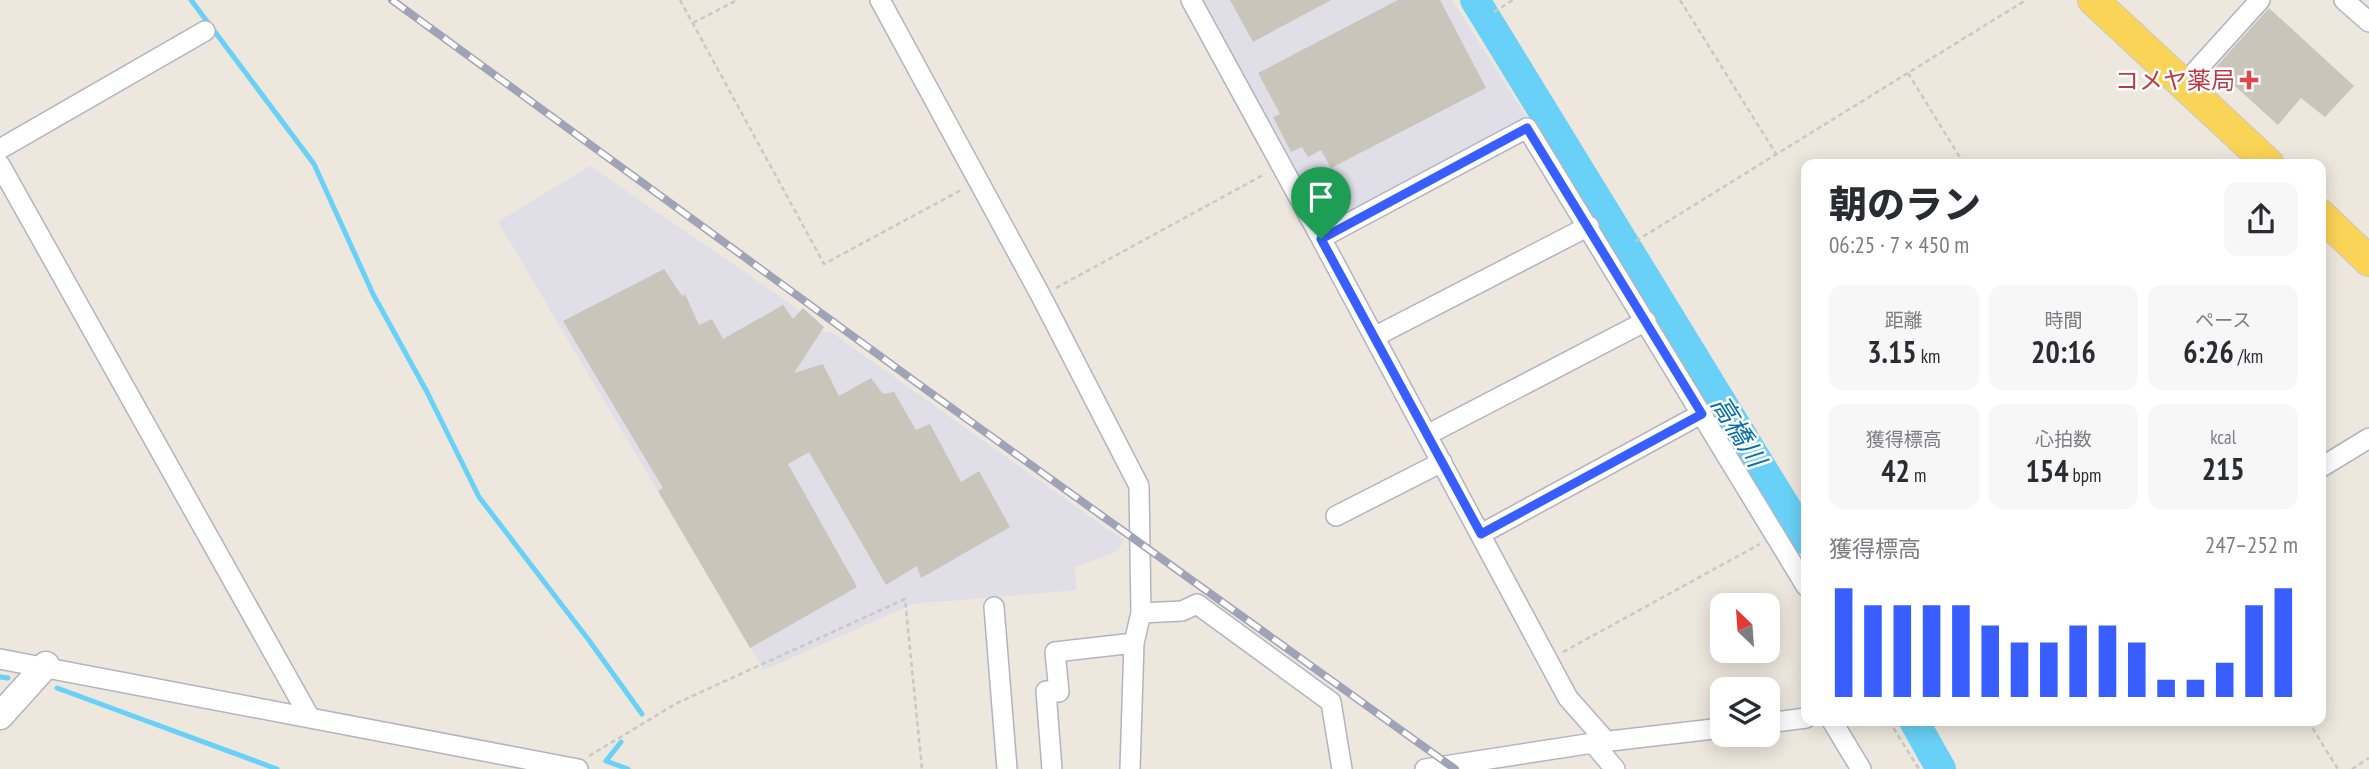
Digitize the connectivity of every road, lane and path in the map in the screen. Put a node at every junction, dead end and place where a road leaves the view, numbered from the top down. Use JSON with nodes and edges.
{"nodes":[{"id":1,"x":680,"y":0,"type":"edge"},
{"id":2,"x":737,"y":0,"type":"edge"},
{"id":3,"x":880,"y":0,"type":"edge"},
{"id":4,"x":1191,"y":0,"type":"edge"},
{"id":5,"x":1513,"y":0,"type":"edge"},
{"id":6,"x":1680,"y":0,"type":"edge"},
{"id":7,"x":2026,"y":0,"type":"edge"},
{"id":8,"x":2093,"y":0,"type":"edge"},
{"id":9,"x":2260,"y":0,"type":"edge"},
{"id":10,"x":2344,"y":0,"type":"edge"},
{"id":11,"x":1494,"y":12,"type":"dead end"},
{"id":12,"x":2369,"y":22,"type":"edge"},
{"id":13,"x":693,"y":23,"type":"junction"},
{"id":14,"x":205,"y":31,"type":"dead end"},
{"id":15,"x":1908,"y":73,"type":"junction"},
{"id":16,"x":2184,"y":84,"type":"junction"},
{"id":17,"x":0,"y":149,"type":"edge"},
{"id":18,"x":1776,"y":154,"type":"junction"},
{"id":19,"x":1961,"y":159,"type":"edge"},
{"id":20,"x":2264,"y":159,"type":"edge"},
{"id":21,"x":0,"y":165,"type":"edge"},
{"id":22,"x":1281,"y":165,"type":"junction"},
{"id":23,"x":979,"y":180,"type":"junction"},
{"id":24,"x":2326,"y":220,"type":"edge"},
{"id":25,"x":1589,"y":226,"type":"junction"},
{"id":26,"x":1321,"y":239,"type":"junction"},
{"id":27,"x":1636,"y":241,"type":"dead end"},
{"id":28,"x":2369,"y":261,"type":"edge"},
{"id":29,"x":1041,"y":296,"type":"junction"},
{"id":30,"x":1646,"y":321,"type":"junction"},
{"id":31,"x":1374,"y":337,"type":"junction"},
{"id":32,"x":1702,"y":414,"type":"junction"},
{"id":33,"x":1427,"y":435,"type":"junction"},
{"id":34,"x":2369,"y":438,"type":"edge"},
{"id":35,"x":1441,"y":462,"type":"junction"},
{"id":36,"x":2326,"y":464,"type":"edge"},
{"id":37,"x":1336,"y":516,"type":"dead end"},
{"id":38,"x":1481,"y":534,"type":"junction"},
{"id":39,"x":1775,"y":536,"type":"junction"},
{"id":40,"x":1801,"y":578,"type":"edge"},
{"id":41,"x":994,"y":607,"type":"dead end"},
{"id":42,"x":1141,"y":612,"type":"junction"},
{"id":43,"x":1134,"y":643,"type":"junction"},
{"id":44,"x":0,"y":659,"type":"edge"},
{"id":45,"x":1548,"y":660,"type":"junction"},
{"id":46,"x":46,"y":665,"type":"junction"},
{"id":47,"x":0,"y":716,"type":"edge"},
{"id":48,"x":310,"y":718,"type":"junction"},
{"id":49,"x":1801,"y":719,"type":"edge"},
{"id":50,"x":1780,"y":721,"type":"edge"},
{"id":51,"x":1835,"y":726,"type":"edge"},
{"id":52,"x":1891,"y":726,"type":"edge"},
{"id":53,"x":2311,"y":726,"type":"edge"},
{"id":54,"x":1710,"y":729,"type":"edge"},
{"id":55,"x":1600,"y":742,"type":"junction"},
{"id":56,"x":2369,"y":758,"type":"edge"},
{"id":57,"x":583,"y":765,"type":"edge"},
{"id":58,"x":922,"y":769,"type":"edge"},
{"id":59,"x":1007,"y":769,"type":"edge"},
{"id":60,"x":1052,"y":769,"type":"edge"},
{"id":61,"x":1130,"y":769,"type":"edge"},
{"id":62,"x":1342,"y":769,"type":"edge"},
{"id":63,"x":1425,"y":769,"type":"edge"},
{"id":64,"x":1615,"y":769,"type":"edge"},
{"id":65,"x":1861,"y":769,"type":"edge"},
{"id":66,"x":1919,"y":769,"type":"edge"},
{"id":67,"x":2338,"y":769,"type":"edge"},
{"id":68,"x":2352,"y":769,"type":"edge"}],
"edges":[{"from":1,"to":13,"type":"path"},
{"from":2,"to":13,"type":"path"},
{"from":3,"to":23,"type":"street"},
{"from":4,"to":22,"type":"street"},
{"from":5,"to":11,"type":"path"},
{"from":6,"to":18,"type":"path"},
{"from":7,"to":15,"type":"path"},
{"from":8,"to":16,"type":"main road"},
{"from":9,"to":16,"type":"street"},
{"from":10,"to":12,"type":"street"},
{"from":13,"to":23,"type":"path"},
{"from":14,"to":17,"type":"street"},
{"from":15,"to":18,"type":"path"},
{"from":15,"to":19,"type":"path"},
{"from":16,"to":20,"type":"main road"},
{"from":18,"to":27,"type":"path"},
{"from":21,"to":48,"type":"street"},
{"from":22,"to":26,"type":"street"},
{"from":22,"to":29,"type":"path"},
{"from":23,"to":29,"type":"street"},
{"from":24,"to":28,"type":"main road"},
{"from":25,"to":26,"type":"street"},
{"from":25,"to":30,"type":"street"},
{"from":25,"to":31,"type":"street"},
{"from":26,"to":31,"type":"street"},
{"from":29,"to":42,"type":"street"},
{"from":30,"to":32,"type":"street"},
{"from":30,"to":33,"type":"street"},
{"from":31,"to":33,"type":"street"},
{"from":32,"to":38,"type":"street"},
{"from":32,"to":39,"type":"street"},
{"from":33,"to":35,"type":"street"},
{"from":34,"to":36,"type":"street"},
{"from":35,"to":37,"type":"street"},
{"from":35,"to":38,"type":"street"},
{"from":38,"to":45,"type":"street"},
{"from":39,"to":40,"type":"street"},
{"from":39,"to":45,"type":"path"},
{"from":41,"to":59,"type":"street"},
{"from":42,"to":43,"type":"street"},
{"from":42,"to":62,"type":"street"},
{"from":43,"to":60,"type":"street"},
{"from":43,"to":61,"type":"street"},
{"from":44,"to":46,"type":"street"},
{"from":45,"to":55,"type":"street"},
{"from":46,"to":47,"type":"street"},
{"from":46,"to":48,"type":"street"},
{"from":48,"to":57,"type":"street"},
{"from":49,"to":50,"type":"street"},
{"from":51,"to":65,"type":"street"},
{"from":52,"to":66,"type":"path"},
{"from":53,"to":67,"type":"path"},
{"from":54,"to":55,"type":"street"},
{"from":55,"to":63,"type":"street"},
{"from":55,"to":64,"type":"street"},
{"from":56,"to":68,"type":"path"},
{"from":57,"to":58,"type":"path"}]}
